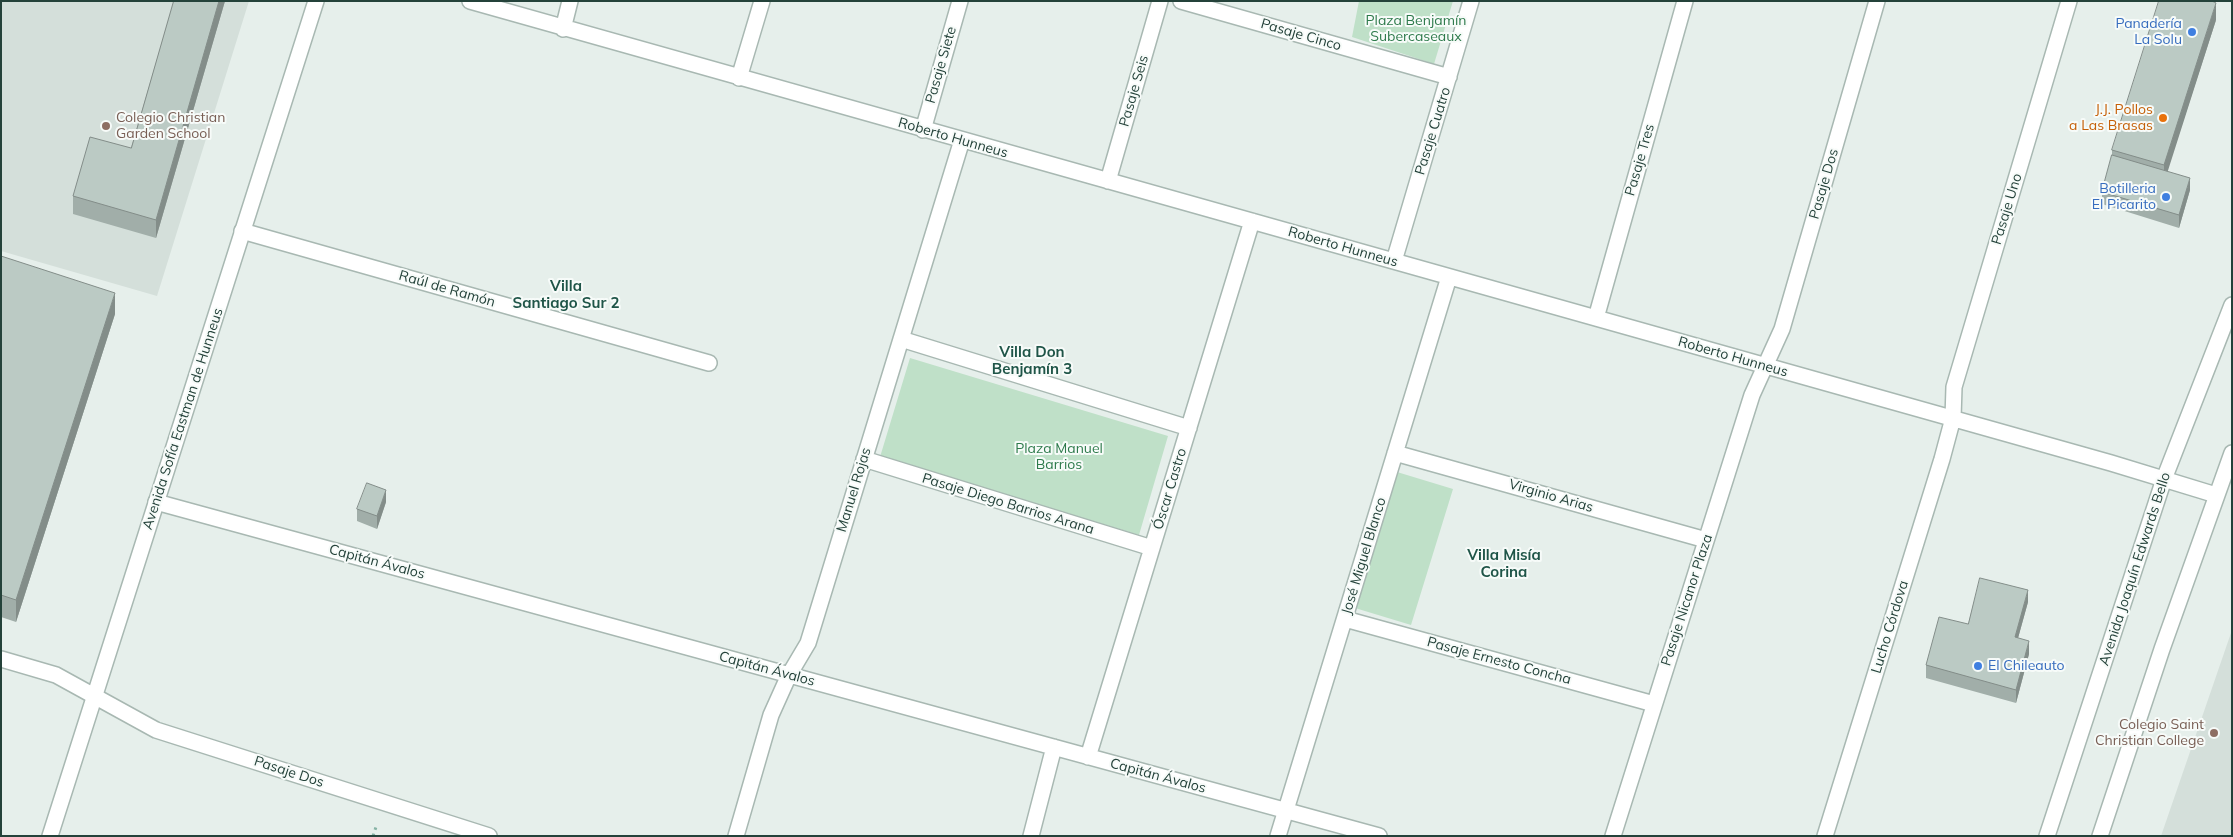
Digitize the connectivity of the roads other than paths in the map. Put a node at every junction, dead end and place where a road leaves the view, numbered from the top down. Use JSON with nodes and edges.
{"nodes":[{"id":1,"x":316,"y":1,"type":"edge"},
{"id":2,"x":470,"y":1,"type":"edge"},
{"id":3,"x":570,"y":1,"type":"edge"},
{"id":4,"x":762,"y":1,"type":"edge"},
{"id":5,"x":960,"y":1,"type":"edge"},
{"id":6,"x":1160,"y":1,"type":"edge"},
{"id":7,"x":1181,"y":1,"type":"edge"},
{"id":8,"x":1471,"y":1,"type":"edge"},
{"id":9,"x":1685,"y":1,"type":"edge"},
{"id":10,"x":1876,"y":1,"type":"edge"},
{"id":11,"x":2069,"y":1,"type":"edge"},
{"id":12,"x":563,"y":28,"type":"junction"},
{"id":13,"x":1449,"y":77,"type":"junction"},
{"id":14,"x":739,"y":78,"type":"junction"},
{"id":15,"x":923,"y":130,"type":"junction"},
{"id":16,"x":962,"y":140,"type":"junction"},
{"id":17,"x":1108,"y":181,"type":"junction"},
{"id":18,"x":1252,"y":222,"type":"junction"},
{"id":19,"x":242,"y":231,"type":"junction"},
{"id":20,"x":1394,"y":261,"type":"junction"},
{"id":21,"x":1449,"y":277,"type":"junction"},
{"id":22,"x":2232,"y":305,"type":"edge"},
{"id":23,"x":1596,"y":318,"type":"junction"},
{"id":24,"x":901,"y":339,"type":"junction"},
{"id":25,"x":709,"y":363,"type":"dead end"},
{"id":26,"x":1766,"y":366,"type":"junction"},
{"id":27,"x":1952,"y":418,"type":"junction"},
{"id":28,"x":1189,"y":428,"type":"junction"},
{"id":29,"x":1395,"y":453,"type":"junction"},
{"id":30,"x":2232,"y":453,"type":"edge"},
{"id":31,"x":864,"y":459,"type":"junction"},
{"id":32,"x":2164,"y":479,"type":"junction"},
{"id":33,"x":2216,"y":495,"type":"junction"},
{"id":34,"x":156,"y":502,"type":"junction"},
{"id":35,"x":1706,"y":540,"type":"junction"},
{"id":36,"x":1152,"y":548,"type":"junction"},
{"id":37,"x":1344,"y":619,"type":"junction"},
{"id":38,"x":1,"y":659,"type":"edge"},
{"id":39,"x":789,"y":675,"type":"junction"},
{"id":40,"x":94,"y":695,"type":"junction"},
{"id":41,"x":1654,"y":704,"type":"junction"},
{"id":42,"x":1054,"y":747,"type":"junction"},
{"id":43,"x":1088,"y":757,"type":"junction"},
{"id":44,"x":1286,"y":810,"type":"junction"},
{"id":45,"x":50,"y":836,"type":"edge"},
{"id":46,"x":489,"y":836,"type":"edge"},
{"id":47,"x":736,"y":836,"type":"edge"},
{"id":48,"x":1031,"y":836,"type":"edge"},
{"id":49,"x":1278,"y":836,"type":"edge"},
{"id":50,"x":1379,"y":836,"type":"edge"},
{"id":51,"x":1612,"y":836,"type":"edge"},
{"id":52,"x":1825,"y":836,"type":"edge"},
{"id":53,"x":2047,"y":836,"type":"edge"},
{"id":54,"x":2100,"y":836,"type":"edge"}],
"edges":[{"from":1,"to":19,"type":"street","name":"Avenida Sofía Eastman de Hunneus"},
{"from":2,"to":12,"type":"street","name":"Roberto Hunneus"},
{"from":3,"to":12,"type":"street"},
{"from":4,"to":14,"type":"street"},
{"from":5,"to":15,"type":"street","name":"Pasaje Siete"},
{"from":6,"to":17,"type":"street","name":"Pasaje Seis"},
{"from":7,"to":13,"type":"street","name":"Pasaje Cinco"},
{"from":8,"to":13,"type":"street","name":"Pasaje Cuatro"},
{"from":9,"to":23,"type":"street","name":"Pasaje Tres"},
{"from":10,"to":26,"type":"street","name":"Pasaje Dos"},
{"from":11,"to":27,"type":"street","name":"Pasaje Uno"},
{"from":12,"to":14,"type":"street","name":"Roberto Hunneus"},
{"from":13,"to":20,"type":"street","name":"Pasaje Cuatro"},
{"from":14,"to":15,"type":"street","name":"Roberto Hunneus"},
{"from":15,"to":16,"type":"street","name":"Roberto Hunneus"},
{"from":16,"to":17,"type":"street","name":"Roberto Hunneus"},
{"from":16,"to":24,"type":"street","name":"Manuel Rojas"},
{"from":17,"to":18,"type":"street","name":"Roberto Hunneus"},
{"from":18,"to":20,"type":"street","name":"Roberto Hunneus"},
{"from":18,"to":28,"type":"street","name":"Óscar Castro"},
{"from":19,"to":25,"type":"street","name":"Raúl de Ramón"},
{"from":19,"to":34,"type":"street","name":"Avenida Sofía Eastman de Hunneus"},
{"from":20,"to":21,"type":"street","name":"Roberto Hunneus"},
{"from":21,"to":23,"type":"street","name":"Roberto Hunneus"},
{"from":21,"to":29,"type":"street","name":"José Miguel Blanco"},
{"from":22,"to":32,"type":"street","name":"Avenida Joaquín Edwards Bello"},
{"from":23,"to":26,"type":"street","name":"Roberto Hunneus"},
{"from":24,"to":28,"type":"street"},
{"from":24,"to":31,"type":"street","name":"Manuel Rojas"},
{"from":26,"to":27,"type":"street","name":"Roberto Hunneus"},
{"from":26,"to":35,"type":"street","name":"Pasaje Nicanor Plaza"},
{"from":27,"to":32,"type":"street","name":"Roberto Hunneus"},
{"from":27,"to":52,"type":"street","name":"Lucho Córdova"},
{"from":28,"to":36,"type":"street","name":"Óscar Castro"},
{"from":29,"to":35,"type":"street","name":"Virginio Arias"},
{"from":29,"to":37,"type":"street","name":"José Miguel Blanco"},
{"from":30,"to":33,"type":"street"},
{"from":31,"to":36,"type":"street","name":"Pasaje Diego Barrios Arana"},
{"from":31,"to":39,"type":"street","name":"Manuel Rojas"},
{"from":32,"to":33,"type":"street","name":"Roberto Hunneus"},
{"from":32,"to":53,"type":"street","name":"Avenida Joaquín Edwards Bello"},
{"from":33,"to":54,"type":"street"},
{"from":34,"to":39,"type":"street","name":"Capitán Ávalos"},
{"from":34,"to":40,"type":"street","name":"Avenida Sofía Eastman de Hunneus"},
{"from":35,"to":41,"type":"street","name":"Pasaje Nicanor Plaza"},
{"from":36,"to":43,"type":"street","name":"Óscar Castro"},
{"from":37,"to":41,"type":"street","name":"Pasaje Ernesto Concha"},
{"from":37,"to":44,"type":"street","name":"José Miguel Blanco"},
{"from":38,"to":40,"type":"street"},
{"from":39,"to":42,"type":"street","name":"Capitán Ávalos"},
{"from":39,"to":47,"type":"street","name":"Manuel Rojas"},
{"from":40,"to":45,"type":"street","name":"Avenida Sofía Eastman de Hunneus"},
{"from":40,"to":46,"type":"street","name":"Pasaje Dos"},
{"from":41,"to":51,"type":"street","name":"Pasaje Nicanor Plaza"},
{"from":42,"to":43,"type":"street","name":"Capitán Ávalos"},
{"from":42,"to":48,"type":"street"},
{"from":43,"to":44,"type":"street","name":"Capitán Ávalos"},
{"from":44,"to":49,"type":"street","name":"José Miguel Blanco"},
{"from":44,"to":50,"type":"street","name":"Capitán Ávalos"}]}
